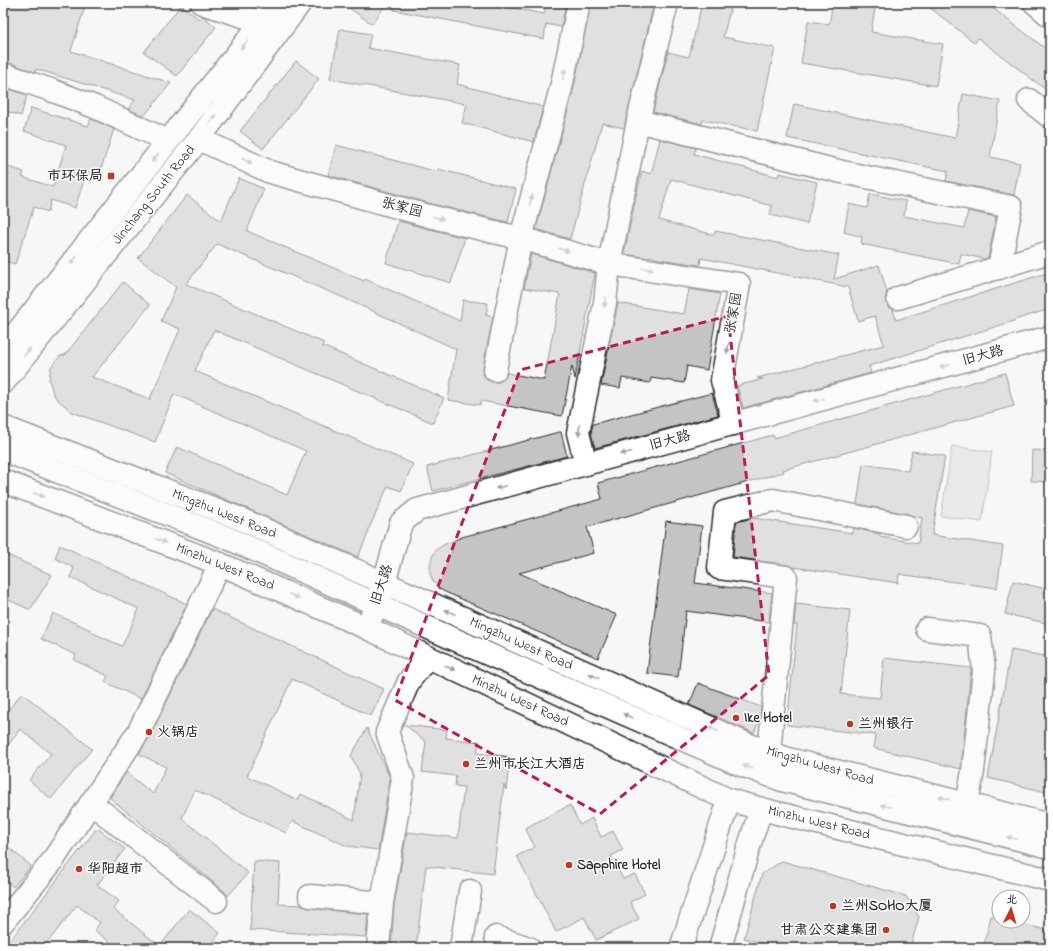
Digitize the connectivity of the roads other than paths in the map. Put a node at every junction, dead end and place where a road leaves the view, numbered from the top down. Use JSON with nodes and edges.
{"nodes":[{"id":1,"x":202,"y":3,"type":"edge"},
{"id":2,"x":277,"y":3,"type":"edge"},
{"id":3,"x":300,"y":3,"type":"edge"},
{"id":4,"x":579,"y":3,"type":"edge"},
{"id":5,"x":667,"y":3,"type":"edge"},
{"id":6,"x":1035,"y":3,"type":"edge"},
{"id":7,"x":1050,"y":16,"type":"edge"},
{"id":8,"x":262,"y":22,"type":"junction"},
{"id":9,"x":3,"y":74,"type":"edge"},
{"id":10,"x":1029,"y":100,"type":"dead end"},
{"id":11,"x":1050,"y":117,"type":"edge"},
{"id":12,"x":638,"y":121,"type":"junction"},
{"id":13,"x":199,"y":139,"type":"junction"},
{"id":14,"x":168,"y":141,"type":"junction"},
{"id":15,"x":521,"y":238,"type":"junction"},
{"id":16,"x":1050,"y":252,"type":"edge"},
{"id":17,"x":609,"y":264,"type":"junction"},
{"id":18,"x":999,"y":268,"type":"junction"},
{"id":19,"x":898,"y":298,"type":"dead end"},
{"id":20,"x":1050,"y":337,"type":"edge"},
{"id":21,"x":3,"y":350,"type":"edge"},
{"id":22,"x":495,"y":370,"type":"dead end"},
{"id":23,"x":3,"y":383,"type":"edge"},
{"id":24,"x":734,"y":424,"type":"junction"},
{"id":25,"x":3,"y":427,"type":"edge"},
{"id":26,"x":3,"y":450,"type":"edge"},
{"id":27,"x":586,"y":464,"type":"junction"},
{"id":28,"x":3,"y":481,"type":"edge"},
{"id":29,"x":906,"y":526,"type":"dead end"},
{"id":30,"x":220,"y":564,"type":"junction"},
{"id":31,"x":384,"y":583,"type":"junction"},
{"id":32,"x":376,"y":604,"type":"junction"},
{"id":33,"x":367,"y":628,"type":"junction"},
{"id":34,"x":928,"y":629,"type":"dead end"},
{"id":35,"x":428,"y":658,"type":"junction"},
{"id":36,"x":769,"y":752,"type":"junction"},
{"id":37,"x":769,"y":775,"type":"junction"},
{"id":38,"x":729,"y":800,"type":"junction"},
{"id":39,"x":91,"y":803,"type":"junction"},
{"id":40,"x":967,"y":804,"type":"junction"},
{"id":41,"x":761,"y":808,"type":"junction"},
{"id":42,"x":1050,"y":825,"type":"edge"},
{"id":43,"x":1050,"y":847,"type":"edge"},
{"id":44,"x":1050,"y":880,"type":"edge"},
{"id":45,"x":470,"y":891,"type":"dead end"},
{"id":46,"x":310,"y":896,"type":"dead end"},
{"id":47,"x":216,"y":901,"type":"dead end"},
{"id":48,"x":382,"y":903,"type":"junction"},
{"id":49,"x":3,"y":922,"type":"edge"},
{"id":50,"x":496,"y":937,"type":"dead end"},
{"id":51,"x":378,"y":948,"type":"edge"},
{"id":52,"x":461,"y":948,"type":"edge"},
{"id":53,"x":529,"y":948,"type":"edge"},
{"id":54,"x":681,"y":948,"type":"edge"},
{"id":55,"x":720,"y":948,"type":"edge"}],
"edges":[{"from":1,"to":8,"type":"street"},
{"from":2,"to":8,"type":"street","name":"Jinchang South Road"},
{"from":13,"to":3,"type":"street","name":"Jinchang South Road","one_way":true},
{"from":15,"to":4,"type":"street","one_way":true},
{"from":5,"to":12,"type":"street"},
{"from":6,"to":7,"type":"street"},
{"from":8,"to":14,"type":"street","name":"Jinchang South Road","one_way":true},
{"from":9,"to":14,"type":"street"},
{"from":10,"to":11,"type":"street"},
{"from":12,"to":17,"type":"street"},
{"from":12,"to":18,"type":"street"},
{"from":13,"to":15,"type":"street","name":"张家园","one_way":true},
{"from":23,"to":13,"type":"street","name":"Jinchang South Road","one_way":true},
{"from":14,"to":21,"type":"street","name":"Jinchang South Road","one_way":true},
{"from":15,"to":17,"type":"street","name":"张家园","one_way":true},
{"from":15,"to":22,"type":"street"},
{"from":16,"to":18,"type":"street"},
{"from":17,"to":24,"type":"street","name":"张家园","one_way":true},
{"from":17,"to":27,"type":"street","one_way":true},
{"from":18,"to":19,"type":"street"},
{"from":20,"to":24,"type":"street","name":"旧大路","one_way":true},
{"from":24,"to":27,"type":"street","name":"旧大路","one_way":true},
{"from":25,"to":31,"type":"street","name":"Mingzhu West Road"},
{"from":26,"to":32,"type":"street","name":"Minzhu West Road"},
{"from":27,"to":31,"type":"street","name":"旧大路","one_way":true},
{"from":28,"to":30,"type":"street","name":"Minzhu West Road","one_way":true},
{"from":29,"to":36,"type":"street"},
{"from":30,"to":33,"type":"street","name":"Minzhu West Road","one_way":true},
{"from":30,"to":39,"type":"street"},
{"from":31,"to":32,"type":"street","name":"旧大路"},
{"from":36,"to":31,"type":"street","name":"Mingzhu West Road","one_way":true},
{"from":32,"to":33,"type":"street","name":"旧大路"},
{"from":37,"to":32,"type":"street","name":"Minzhu West Road","one_way":true},
{"from":33,"to":35,"type":"street","name":"Minzhu West Road"},
{"from":34,"to":40,"type":"street"},
{"from":35,"to":38,"type":"street","name":"Minzhu West Road","one_way":true},
{"from":35,"to":48,"type":"street"},
{"from":36,"to":37,"type":"street"},
{"from":40,"to":36,"type":"street","name":"Mingzhu West Road","one_way":true},
{"from":43,"to":37,"type":"street","name":"Minzhu West Road","one_way":true},
{"from":38,"to":41,"type":"street","name":"Minzhu West Road"},
{"from":38,"to":54,"type":"street"},
{"from":39,"to":47,"type":"street"},
{"from":39,"to":49,"type":"street"},
{"from":40,"to":42,"type":"street","name":"Mingzhu West Road"},
{"from":41,"to":44,"type":"street","name":"Minzhu West Road"},
{"from":41,"to":55,"type":"street"},
{"from":45,"to":52,"type":"street"},
{"from":46,"to":48,"type":"street"},
{"from":48,"to":51,"type":"street"},
{"from":50,"to":53,"type":"street"}]}
